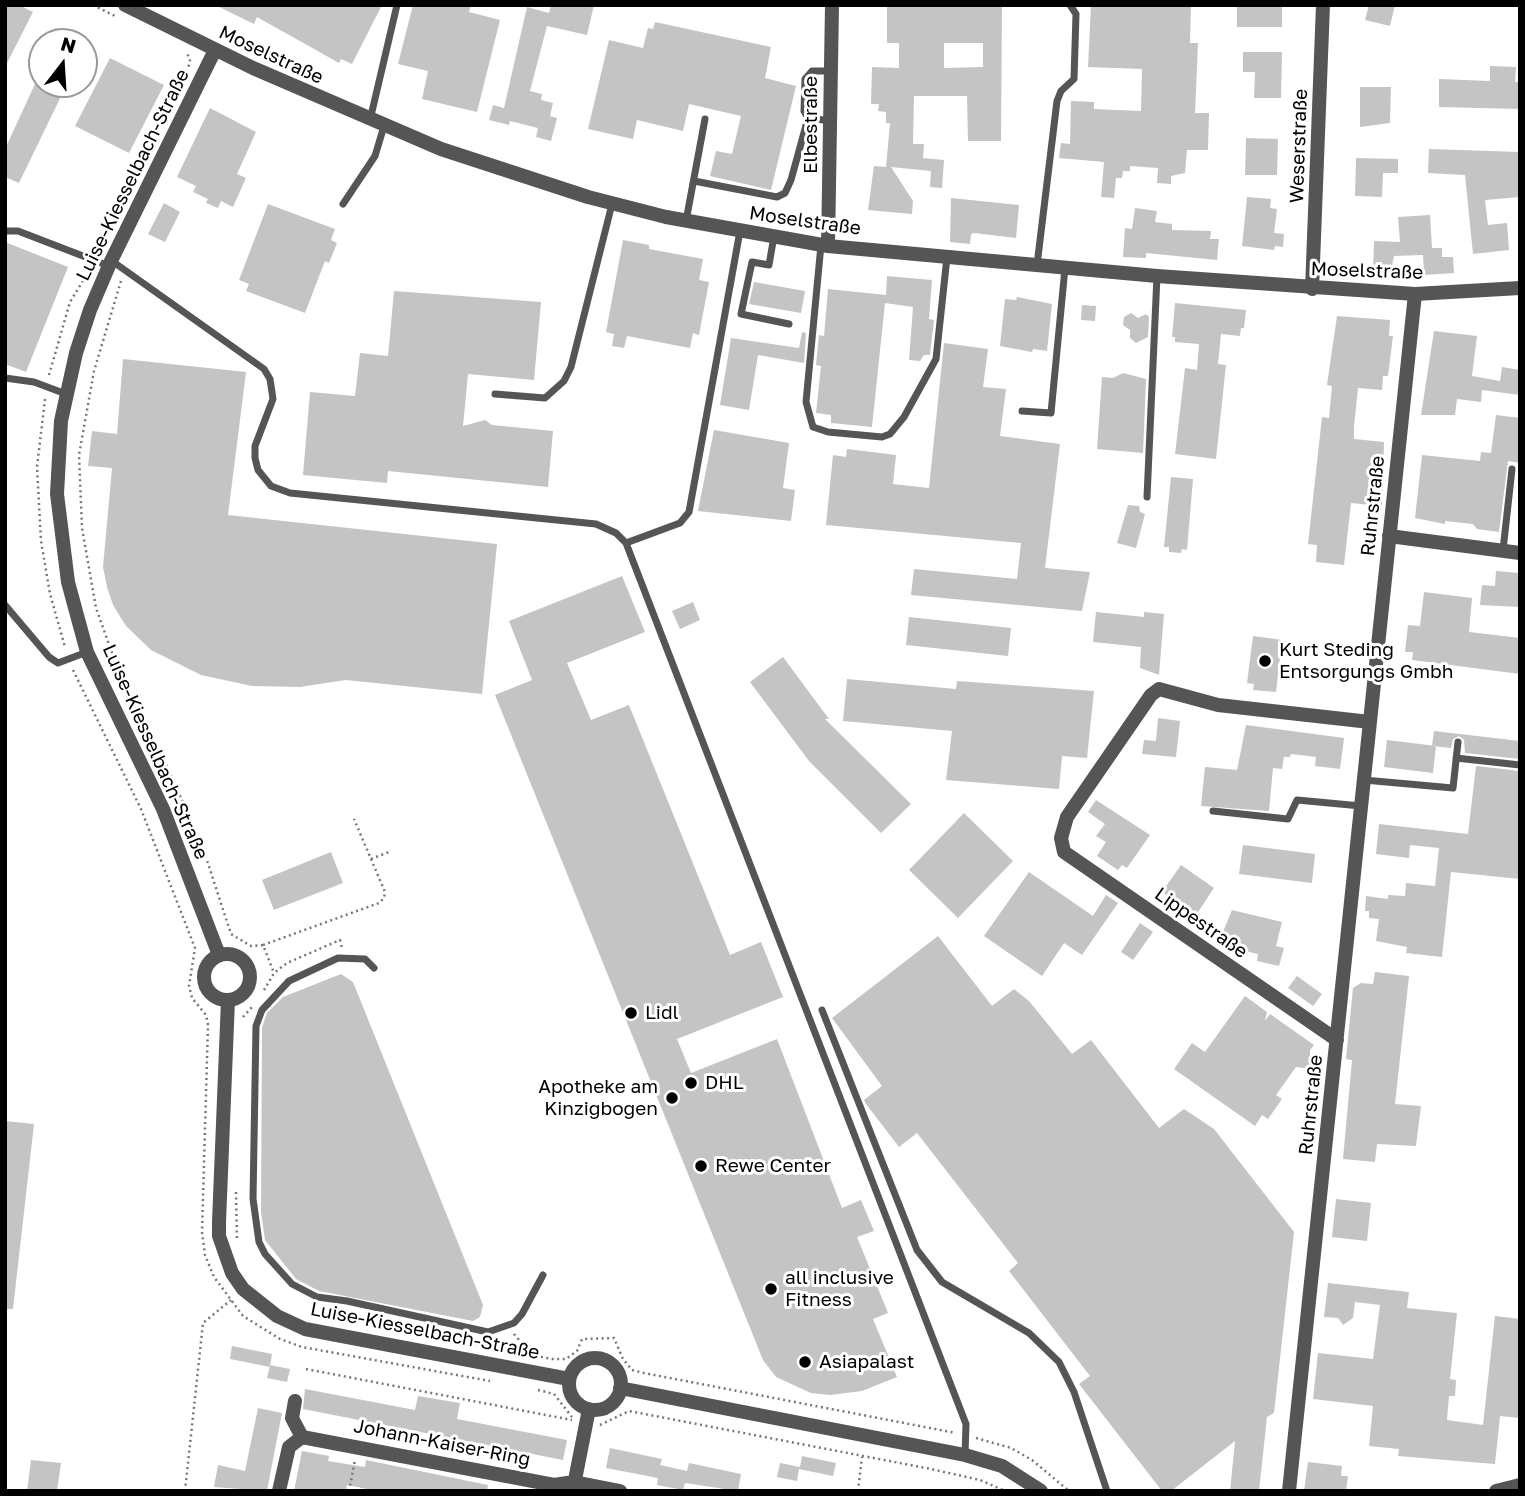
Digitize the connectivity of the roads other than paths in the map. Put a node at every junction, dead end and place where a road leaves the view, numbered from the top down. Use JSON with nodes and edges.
{"nodes":[{"id":1,"x":125,"y":5,"type":"edge"},
{"id":2,"x":397,"y":5,"type":"edge"},
{"id":3,"x":832,"y":5,"type":"edge"},
{"id":4,"x":1070,"y":5,"type":"edge"},
{"id":5,"x":1323,"y":5,"type":"edge"},
{"id":6,"x":215,"y":50,"type":"junction"},
{"id":7,"x":830,"y":71,"type":"junction"},
{"id":8,"x":808,"y":118,"type":"junction"},
{"id":9,"x":705,"y":119,"type":"dead end"},
{"id":10,"x":370,"y":121,"type":"junction"},
{"id":11,"x":831,"y":121,"type":"junction"},
{"id":12,"x":384,"y":126,"type":"junction"},
{"id":13,"x":694,"y":181,"type":"junction"},
{"id":14,"x":343,"y":204,"type":"dead end"},
{"id":15,"x":612,"y":204,"type":"junction"},
{"id":16,"x":686,"y":221,"type":"junction"},
{"id":17,"x":5,"y":231,"type":"edge"},
{"id":18,"x":740,"y":231,"type":"junction"},
{"id":19,"x":774,"y":236,"type":"junction"},
{"id":20,"x":825,"y":245,"type":"junction"},
{"id":21,"x":947,"y":257,"type":"junction"},
{"id":22,"x":110,"y":263,"type":"junction"},
{"id":23,"x":1037,"y":265,"type":"junction"},
{"id":24,"x":1065,"y":268,"type":"junction"},
{"id":25,"x":1157,"y":276,"type":"junction"},
{"id":26,"x":1520,"y":288,"type":"edge"},
{"id":27,"x":1312,"y":289,"type":"junction"},
{"id":28,"x":1415,"y":294,"type":"junction"},
{"id":29,"x":789,"y":324,"type":"dead end"},
{"id":30,"x":5,"y":378,"type":"edge"},
{"id":31,"x":66,"y":394,"type":"junction"},
{"id":32,"x":495,"y":394,"type":"dead end"},
{"id":33,"x":1022,"y":411,"type":"dead end"},
{"id":34,"x":1512,"y":469,"type":"dead end"},
{"id":35,"x":1147,"y":497,"type":"dead end"},
{"id":36,"x":1389,"y":536,"type":"junction"},
{"id":37,"x":626,"y":543,"type":"junction"},
{"id":38,"x":1503,"y":551,"type":"junction"},
{"id":39,"x":1520,"y":553,"type":"edge"},
{"id":40,"x":5,"y":605,"type":"edge"},
{"id":41,"x":87,"y":652,"type":"junction"},
{"id":42,"x":1370,"y":722,"type":"junction"},
{"id":43,"x":1458,"y":742,"type":"dead end"},
{"id":44,"x":1456,"y":758,"type":"junction"},
{"id":45,"x":1520,"y":765,"type":"edge"},
{"id":46,"x":1364,"y":780,"type":"junction"},
{"id":47,"x":1362,"y":806,"type":"junction"},
{"id":48,"x":1213,"y":811,"type":"dead end"},
{"id":49,"x":219,"y":954,"type":"junction"},
{"id":50,"x":374,"y":968,"type":"dead end"},
{"id":51,"x":228,"y":1000,"type":"junction"},
{"id":52,"x":822,"y":1010,"type":"dead end"},
{"id":53,"x":1337,"y":1040,"type":"junction"},
{"id":54,"x":543,"y":1275,"type":"dead end"},
{"id":55,"x":569,"y":1379,"type":"junction"},
{"id":56,"x":620,"y":1388,"type":"junction"},
{"id":57,"x":295,"y":1401,"type":"dead end"},
{"id":58,"x":583,"y":1417,"type":"junction"},
{"id":59,"x":302,"y":1437,"type":"junction"},
{"id":60,"x":965,"y":1455,"type":"junction"},
{"id":61,"x":1520,"y":1485,"type":"edge"},
{"id":62,"x":573,"y":1487,"type":"edge"},
{"id":63,"x":279,"y":1491,"type":"edge"},
{"id":64,"x":620,"y":1491,"type":"edge"},
{"id":65,"x":1041,"y":1491,"type":"edge"},
{"id":66,"x":1107,"y":1491,"type":"edge"},
{"id":67,"x":1289,"y":1491,"type":"edge"},
{"id":68,"x":1496,"y":1491,"type":"edge"}],
"edges":[{"from":1,"to":6,"type":"street","name":"Moselstraße"},
{"from":2,"to":10,"type":"lane"},
{"from":3,"to":7,"type":"street","name":"Elbestraße"},
{"from":4,"to":23,"type":"lane"},
{"from":5,"to":27,"type":"street","name":"Weserstraße"},
{"from":6,"to":10,"type":"street","name":"Moselstraße"},
{"from":6,"to":22,"type":"street","name":"Luise-Kiesselbach-Straße"},
{"from":7,"to":8,"type":"lane"},
{"from":7,"to":11,"type":"street","name":"Elbestraße"},
{"from":8,"to":11,"type":"lane"},
{"from":8,"to":13,"type":"lane"},
{"from":9,"to":13,"type":"lane"},
{"from":10,"to":12,"type":"street","name":"Moselstraße"},
{"from":11,"to":20,"type":"street","name":"Elbestraße"},
{"from":12,"to":14,"type":"lane"},
{"from":12,"to":15,"type":"street","name":"Moselstraße"},
{"from":13,"to":16,"type":"lane"},
{"from":15,"to":16,"type":"street","name":"Moselstraße"},
{"from":15,"to":32,"type":"lane"},
{"from":16,"to":18,"type":"street","name":"Moselstraße"},
{"from":17,"to":22,"type":"lane"},
{"from":18,"to":19,"type":"street","name":"Moselstraße"},
{"from":18,"to":37,"type":"lane"},
{"from":19,"to":20,"type":"street","name":"Moselstraße"},
{"from":19,"to":29,"type":"lane"},
{"from":20,"to":21,"type":"street","name":"Moselstraße"},
{"from":20,"to":21,"type":"lane"},
{"from":21,"to":23,"type":"street","name":"Moselstraße"},
{"from":22,"to":31,"type":"street","name":"Luise-Kiesselbach-Straße"},
{"from":22,"to":37,"type":"lane"},
{"from":23,"to":24,"type":"street","name":"Moselstraße"},
{"from":24,"to":25,"type":"street","name":"Moselstraße"},
{"from":24,"to":33,"type":"lane"},
{"from":25,"to":27,"type":"street","name":"Moselstraße"},
{"from":25,"to":35,"type":"lane"},
{"from":26,"to":28,"type":"street","name":"Moselstraße"},
{"from":27,"to":28,"type":"street","name":"Moselstraße"},
{"from":28,"to":36,"type":"street","name":"Ruhrstraße"},
{"from":30,"to":31,"type":"lane"},
{"from":31,"to":41,"type":"street","name":"Luise-Kiesselbach-Straße"},
{"from":34,"to":38,"type":"lane"},
{"from":36,"to":38,"type":"street"},
{"from":36,"to":42,"type":"street","name":"Ruhrstraße"},
{"from":37,"to":60,"type":"lane"},
{"from":38,"to":39,"type":"street"},
{"from":40,"to":41,"type":"lane"},
{"from":41,"to":49,"type":"street","name":"Luise-Kiesselbach-Straße"},
{"from":42,"to":46,"type":"street","name":"Ruhrstraße"},
{"from":42,"to":53,"type":"street","name":"Lippestraße"},
{"from":43,"to":44,"type":"lane"},
{"from":44,"to":45,"type":"lane"},
{"from":44,"to":46,"type":"lane"},
{"from":46,"to":47,"type":"street","name":"Ruhrstraße"},
{"from":47,"to":48,"type":"lane"},
{"from":47,"to":53,"type":"street","name":"Ruhrstraße"},
{"from":49,"to":51,"type":"street"},
{"from":49,"to":51,"type":"street"},
{"from":50,"to":54,"type":"lane"},
{"from":51,"to":55,"type":"street","name":"Luise-Kiesselbach-Straße"},
{"from":52,"to":66,"type":"lane"},
{"from":53,"to":67,"type":"street","name":"Ruhrstraße"},
{"from":55,"to":56,"type":"street"},
{"from":55,"to":58,"type":"street"},
{"from":56,"to":58,"type":"street"},
{"from":56,"to":60,"type":"street"},
{"from":57,"to":59,"type":"street"},
{"from":58,"to":62,"type":"street"},
{"from":59,"to":62,"type":"street","name":"Johann-Kaiser-Ring"},
{"from":59,"to":63,"type":"street"},
{"from":60,"to":65,"type":"street"},
{"from":61,"to":68,"type":"street"},
{"from":62,"to":64,"type":"street","name":"Johann-Kaiser-Ring"}]}
